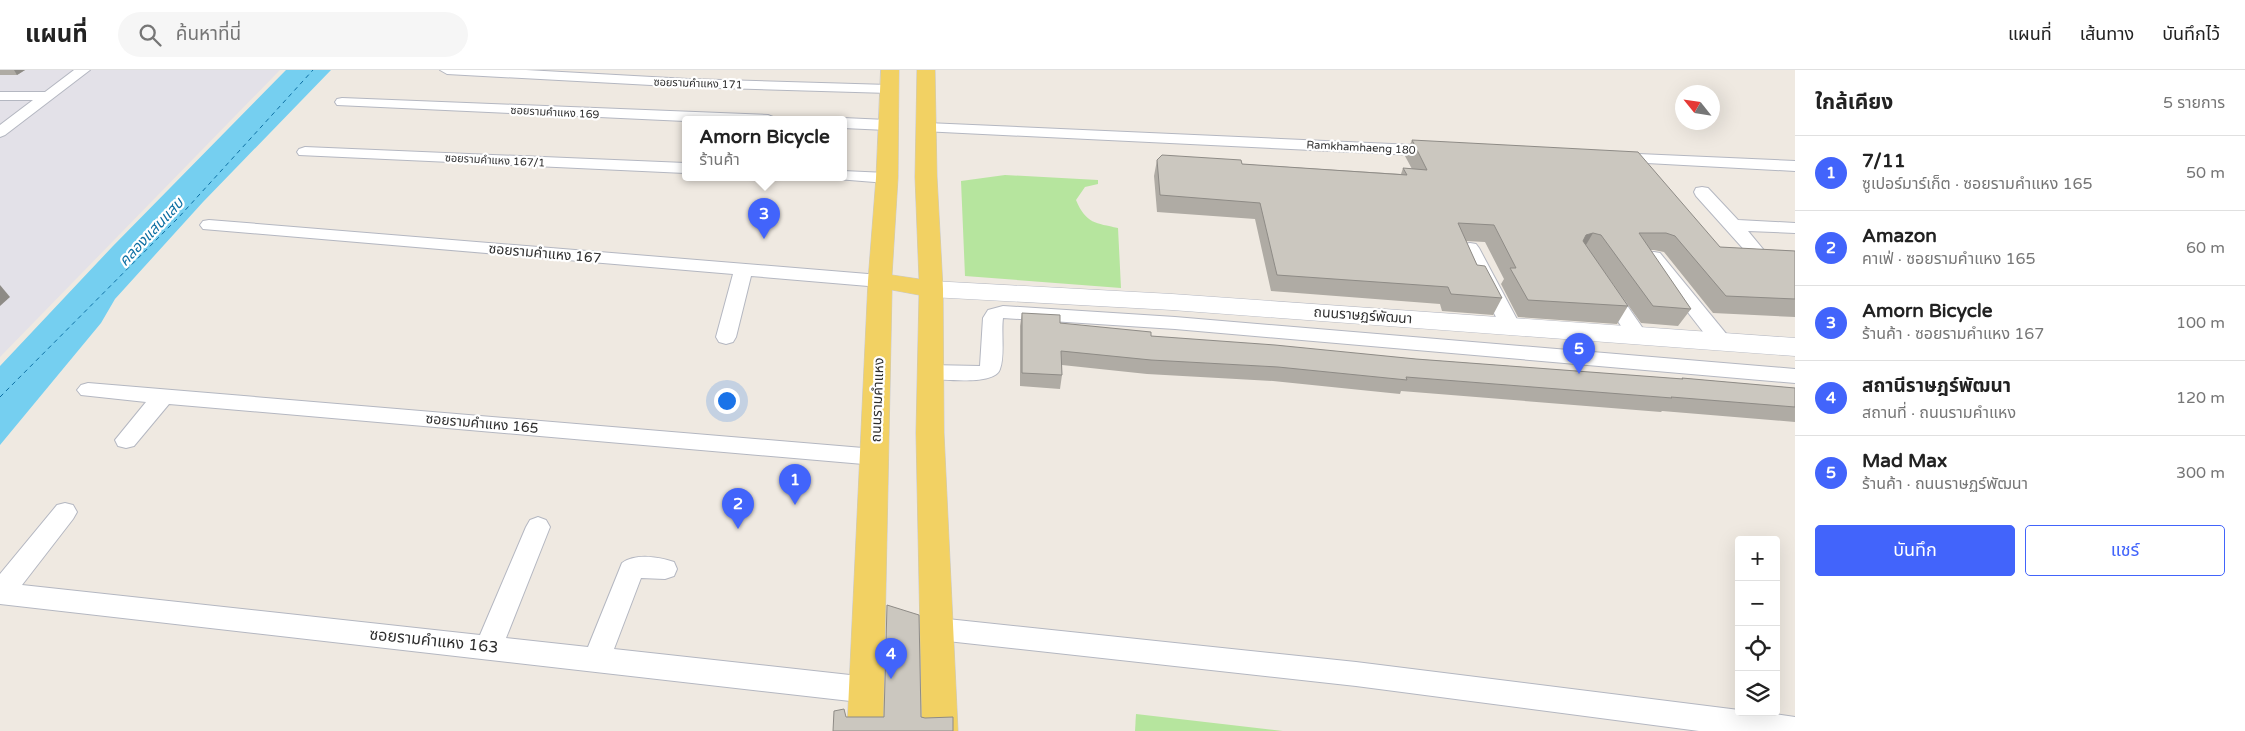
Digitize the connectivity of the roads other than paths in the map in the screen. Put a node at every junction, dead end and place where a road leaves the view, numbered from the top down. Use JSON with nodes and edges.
{"nodes":[{"id":1,"x":83,"y":70,"type":"edge"},
{"id":2,"x":447,"y":70,"type":"edge"},
{"id":3,"x":926,"y":70,"type":"edge"},
{"id":4,"x":889,"y":79,"type":"edge"},
{"id":5,"x":0,"y":96,"type":"edge"},
{"id":6,"x":47,"y":96,"type":"junction"},
{"id":7,"x":342,"y":102,"type":"dead end"},
{"id":8,"x":682,"y":116,"type":"edge"},
{"id":9,"x":847,"y":122,"type":"edge"},
{"id":10,"x":888,"y":125,"type":"junction"},
{"id":11,"x":926,"y":128,"type":"junction"},
{"id":12,"x":0,"y":132,"type":"edge"},
{"id":13,"x":1449,"y":151,"type":"edge"},
{"id":14,"x":306,"y":152,"type":"dead end"},
{"id":15,"x":1599,"y":158,"type":"edge"},
{"id":16,"x":1795,"y":166,"type":"edge"},
{"id":17,"x":682,"y":168,"type":"edge"},
{"id":18,"x":847,"y":176,"type":"edge"},
{"id":19,"x":888,"y":178,"type":"junction"},
{"id":20,"x":1702,"y":192,"type":"dead end"},
{"id":21,"x":209,"y":225,"type":"dead end"},
{"id":22,"x":1733,"y":225,"type":"junction"},
{"id":23,"x":1795,"y":228,"type":"edge"},
{"id":24,"x":1470,"y":248,"type":"edge"},
{"id":25,"x":1654,"y":258,"type":"edge"},
{"id":26,"x":1763,"y":260,"type":"edge"},
{"id":27,"x":744,"y":269,"type":"junction"},
{"id":28,"x":1600,"y":280,"type":"edge"},
{"id":29,"x":880,"y":281,"type":"junction"},
{"id":30,"x":931,"y":289,"type":"junction"},
{"id":31,"x":1174,"y":313,"type":"junction"},
{"id":32,"x":1510,"y":326,"type":"junction"},
{"id":33,"x":1637,"y":335,"type":"junction"},
{"id":34,"x":726,"y":337,"type":"dead end"},
{"id":35,"x":1721,"y":341,"type":"junction"},
{"id":36,"x":1795,"y":346,"type":"edge"},
{"id":37,"x":929,"y":372,"type":"junction"},
{"id":38,"x":1795,"y":376,"type":"edge"},
{"id":39,"x":88,"y":390,"type":"dead end"},
{"id":40,"x":164,"y":396,"type":"junction"},
{"id":41,"x":126,"y":440,"type":"dead end"},
{"id":42,"x":875,"y":457,"type":"junction"},
{"id":43,"x":66,"y":512,"type":"dead end"},
{"id":44,"x":538,"y":527,"type":"dead end"},
{"id":45,"x":665,"y":569,"type":"dead end"},
{"id":46,"x":0,"y":593,"type":"edge"},
{"id":47,"x":938,"y":629,"type":"junction"},
{"id":48,"x":489,"y":646,"type":"junction"},
{"id":49,"x":598,"y":658,"type":"junction"},
{"id":50,"x":868,"y":690,"type":"junction"},
{"id":51,"x":1795,"y":730,"type":"edge"},
{"id":52,"x":865,"y":731,"type":"edge"},
{"id":53,"x":940,"y":731,"type":"edge"}],
"edges":[{"from":1,"to":6,"type":"street"},
{"from":2,"to":4,"type":"street","name":"ซอยรามคำแหง 171"},
{"from":3,"to":11,"type":"main road"},
{"from":4,"to":10,"type":"main road","name":"ถนนรามคำแหง"},
{"from":5,"to":6,"type":"street"},
{"from":6,"to":12,"type":"street"},
{"from":7,"to":8,"type":"street","name":"ซอยรามคำแหง 169"},
{"from":9,"to":10,"type":"street"},
{"from":10,"to":19,"type":"main road","name":"ถนนรามคำแหง"},
{"from":11,"to":13,"type":"street","name":"Ramkhamhaeng 180"},
{"from":11,"to":30,"type":"main road"},
{"from":14,"to":17,"type":"street","name":"ซอยรามคำแหง 167/1"},
{"from":15,"to":16,"type":"street"},
{"from":18,"to":19,"type":"street"},
{"from":19,"to":29,"type":"main road","name":"ถนนรามคำแหง"},
{"from":20,"to":22,"type":"street"},
{"from":21,"to":27,"type":"street","name":"ซอยรามคำแหง 167"},
{"from":22,"to":23,"type":"street"},
{"from":22,"to":26,"type":"street"},
{"from":24,"to":32,"type":"street"},
{"from":25,"to":35,"type":"street"},
{"from":27,"to":29,"type":"street","name":"ซอยรามคำแหง 167"},
{"from":27,"to":34,"type":"street"},
{"from":28,"to":33,"type":"street"},
{"from":29,"to":30,"type":"main road"},
{"from":29,"to":42,"type":"main road","name":"ถนนรามคำแหง"},
{"from":30,"to":31,"type":"street","name":"ถนนราษฏร์พัฒนา"},
{"from":30,"to":37,"type":"main road"},
{"from":31,"to":32,"type":"street","name":"ถนนราษฏร์พัฒนา"},
{"from":31,"to":37,"type":"street"},
{"from":31,"to":38,"type":"street"},
{"from":32,"to":33,"type":"street","name":"ถนนราษฏร์พัฒนา"},
{"from":33,"to":35,"type":"street","name":"ถนนราษฏร์พัฒนา"},
{"from":35,"to":36,"type":"street","name":"ถนนราษฏร์พัฒนา"},
{"from":37,"to":47,"type":"main road"},
{"from":39,"to":40,"type":"street","name":"ซอยรามคำแหง 165"},
{"from":40,"to":41,"type":"street"},
{"from":40,"to":42,"type":"street","name":"ซอยรามคำแหง 165"},
{"from":42,"to":50,"type":"main road","name":"ถนนรามคำแหง"},
{"from":43,"to":46,"type":"street"},
{"from":44,"to":48,"type":"street"},
{"from":45,"to":49,"type":"street"},
{"from":46,"to":48,"type":"street","name":"ซอยรามคำแหง 163"},
{"from":47,"to":51,"type":"street"},
{"from":47,"to":53,"type":"main road"},
{"from":48,"to":49,"type":"street","name":"ซอยรามคำแหง 163"},
{"from":49,"to":50,"type":"street","name":"ซอยรามคำแหง 163"},
{"from":50,"to":52,"type":"main road","name":"ถนนรามคำแหง"}]}
